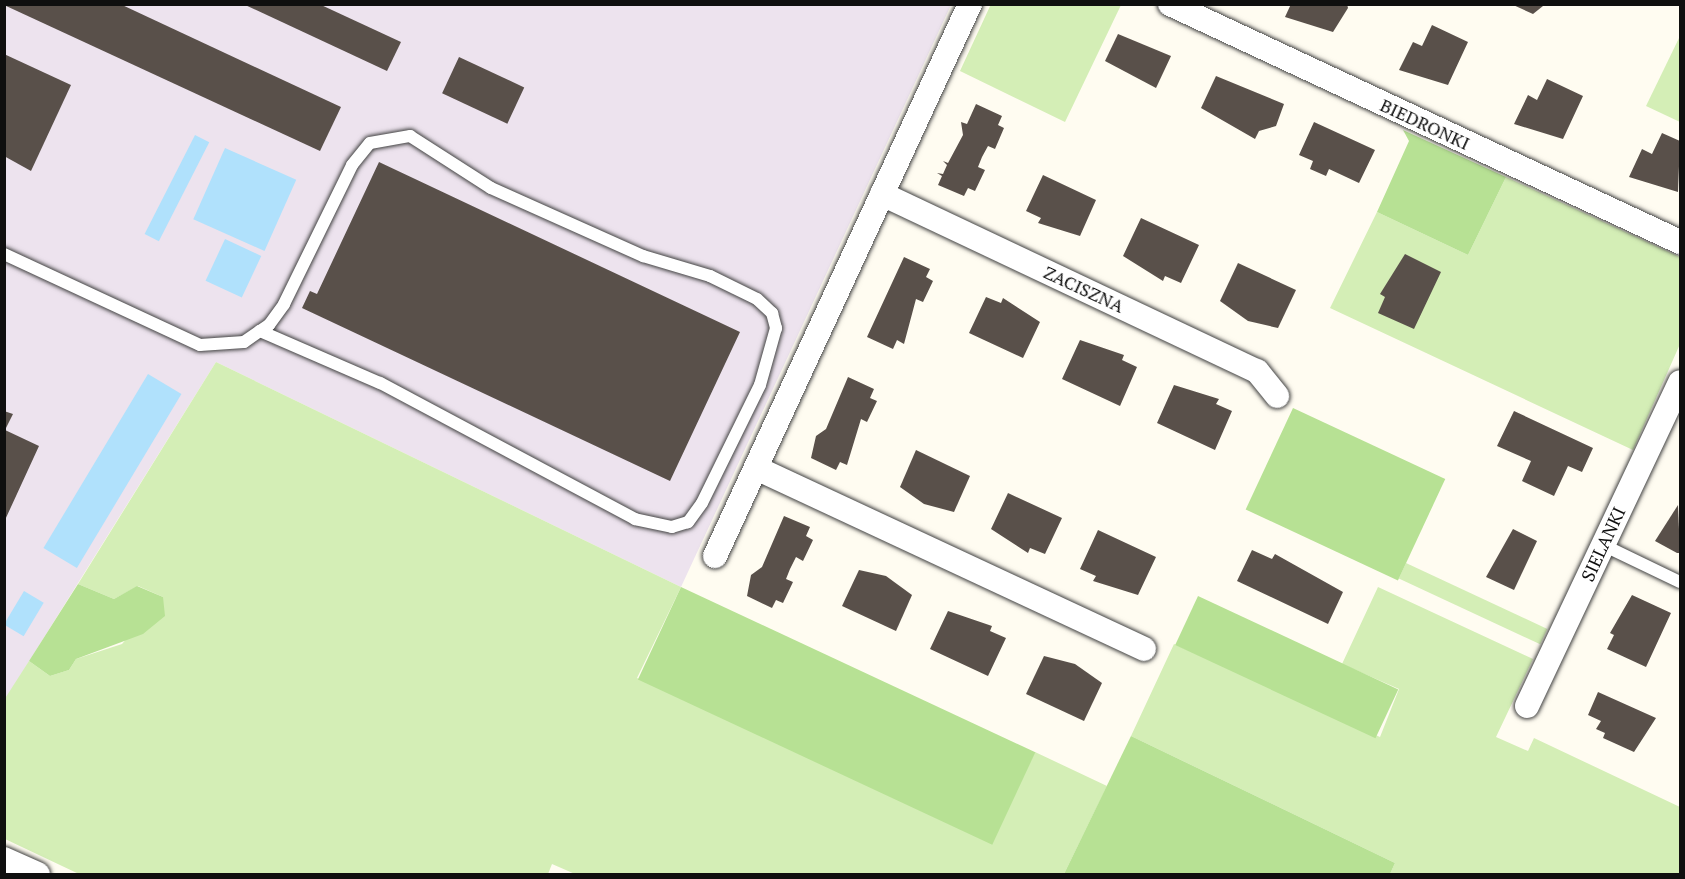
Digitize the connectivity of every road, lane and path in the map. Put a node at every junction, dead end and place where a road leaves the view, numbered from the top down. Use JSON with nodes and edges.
{"nodes":[{"id":1,"x":970,"y":4,"type":"edge"},
{"id":2,"x":1170,"y":4,"type":"edge"},
{"id":3,"x":882,"y":194,"type":"junction"},
{"id":4,"x":1680,"y":242,"type":"edge"},
{"id":5,"x":4,"y":254,"type":"edge"},
{"id":6,"x":260,"y":331,"type":"junction"},
{"id":7,"x":1680,"y":382,"type":"edge"},
{"id":8,"x":1276,"y":396,"type":"dead end"},
{"id":9,"x":756,"y":468,"type":"junction"},
{"id":10,"x":1603,"y":545,"type":"junction"},
{"id":11,"x":715,"y":556,"type":"dead end"},
{"id":12,"x":1680,"y":582,"type":"edge"},
{"id":13,"x":1144,"y":649,"type":"dead end"},
{"id":14,"x":1527,"y":706,"type":"dead end"},
{"id":15,"x":4,"y":859,"type":"edge"},
{"id":16,"x":38,"y":874,"type":"edge"}],
"edges":[{"from":1,"to":3,"type":"street"},
{"from":2,"to":4,"type":"street","name":"BIEDRONKI"},
{"from":3,"to":8,"type":"street","name":"ZACISZNA"},
{"from":3,"to":9,"type":"street"},
{"from":5,"to":6,"type":"lane"},
{"from":6,"to":6,"type":"lane"},
{"from":7,"to":10,"type":"street","name":"SIELANKI"},
{"from":9,"to":11,"type":"street"},
{"from":9,"to":13,"type":"street"},
{"from":10,"to":12,"type":"lane"},
{"from":10,"to":14,"type":"street","name":"SIELANKI"},
{"from":15,"to":16,"type":"street"}]}
